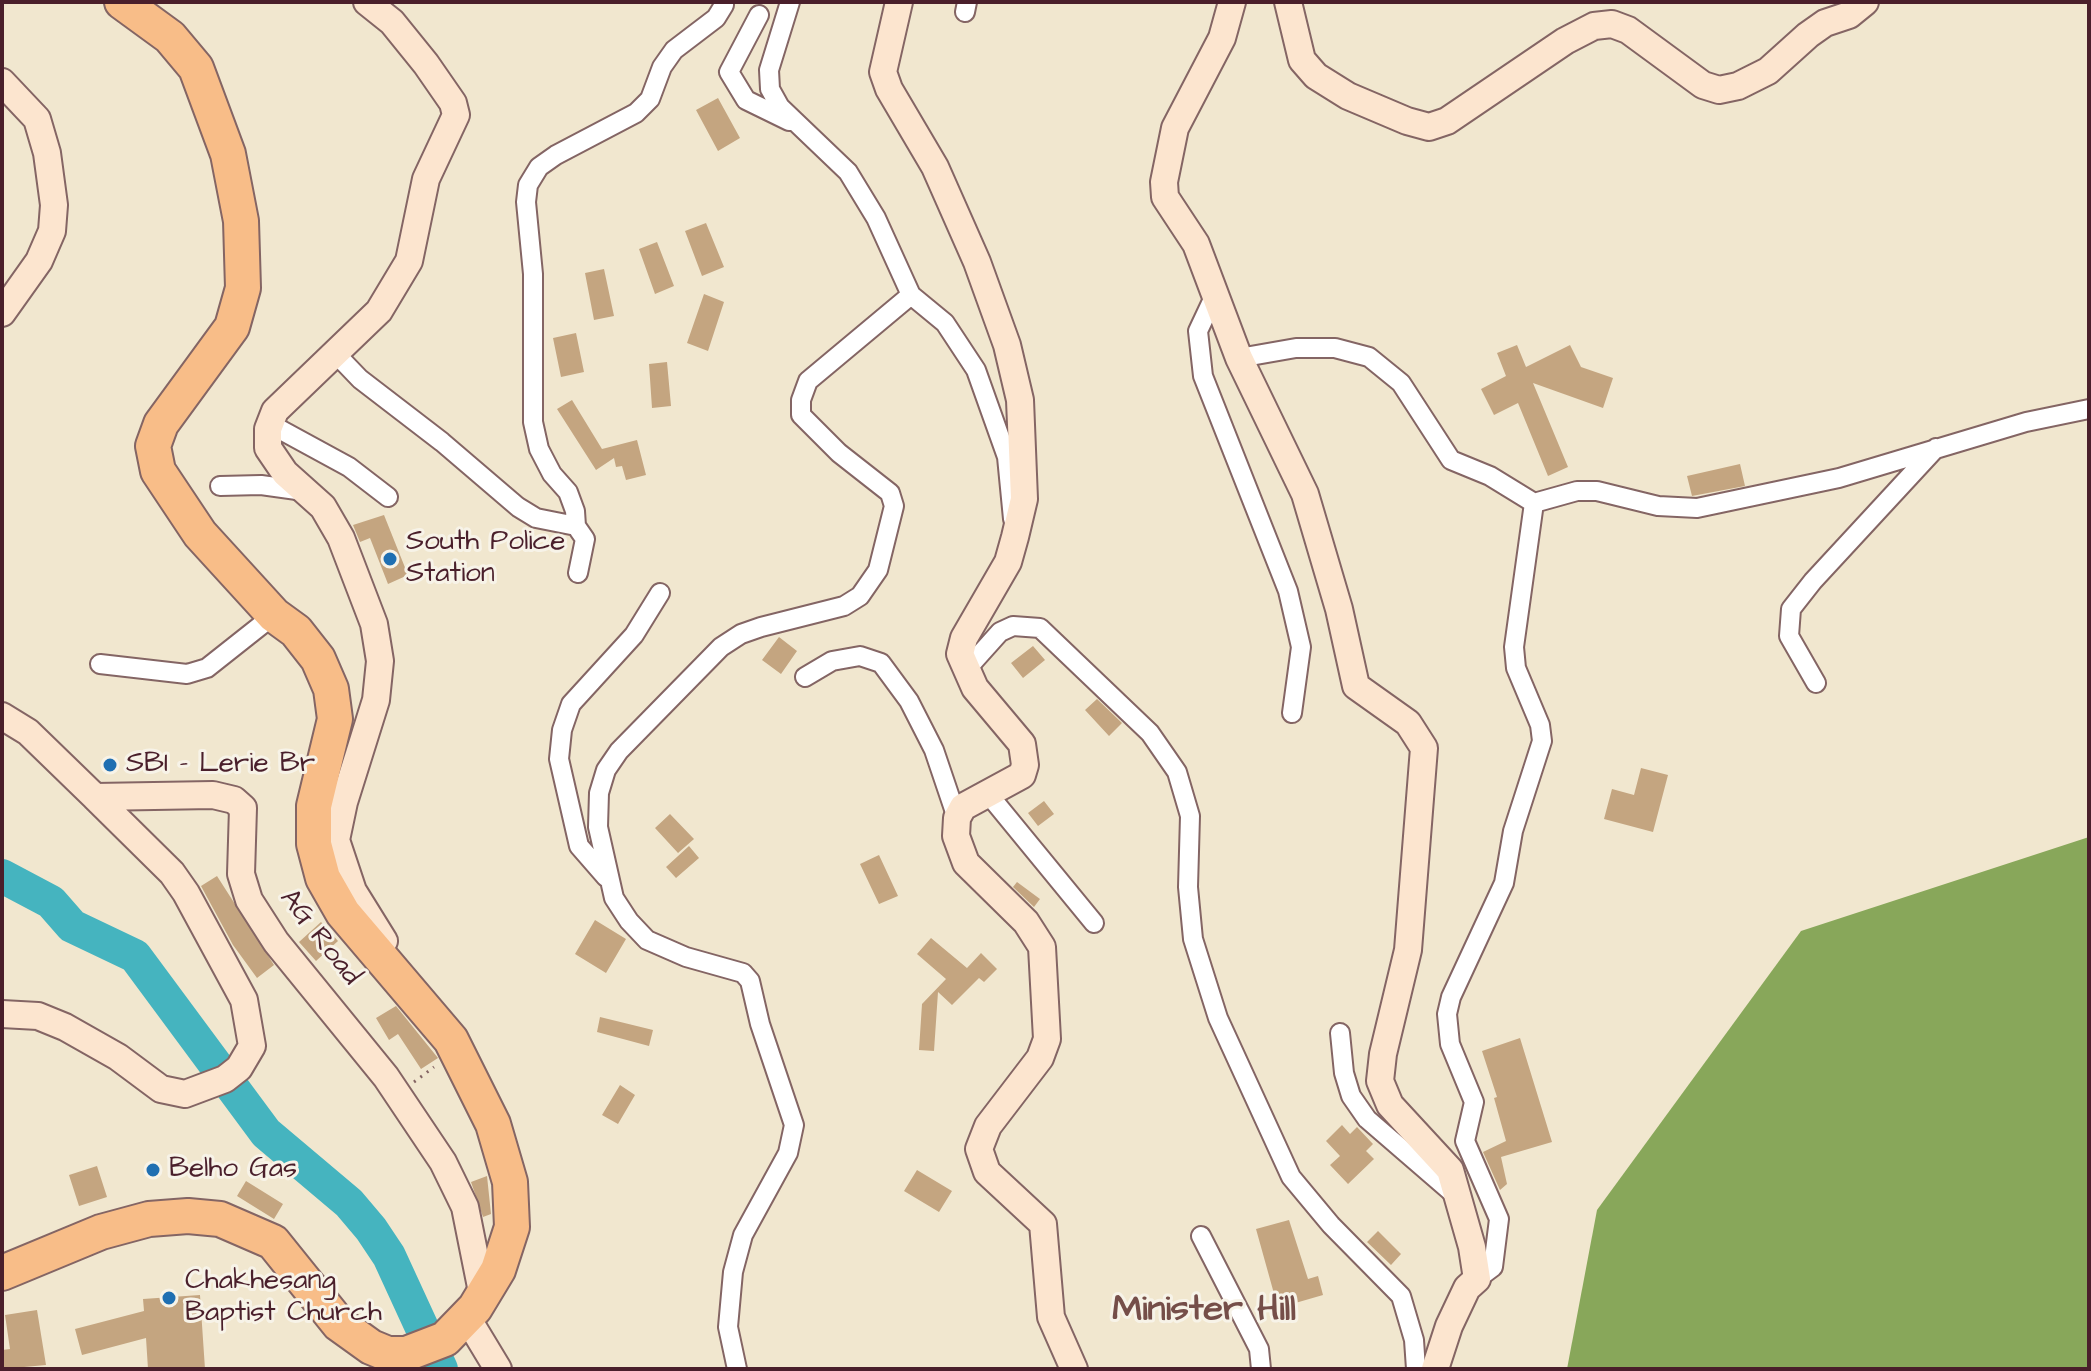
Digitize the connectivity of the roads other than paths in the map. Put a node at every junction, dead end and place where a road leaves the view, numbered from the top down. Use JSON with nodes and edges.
{"nodes":[{"id":1,"x":122,"y":2,"type":"edge"},
{"id":2,"x":367,"y":2,"type":"edge"},
{"id":3,"x":790,"y":2,"type":"edge"},
{"id":4,"x":899,"y":2,"type":"edge"},
{"id":5,"x":1232,"y":2,"type":"edge"},
{"id":6,"x":1288,"y":2,"type":"edge"},
{"id":7,"x":1865,"y":2,"type":"edge"},
{"id":8,"x":724,"y":5,"type":"dead end"},
{"id":9,"x":759,"y":15,"type":"dead end"},
{"id":10,"x":2,"y":82,"type":"edge"},
{"id":11,"x":802,"y":127,"type":"junction"},
{"id":12,"x":911,"y":295,"type":"junction"},
{"id":13,"x":1214,"y":297,"type":"junction"},
{"id":14,"x":2,"y":313,"type":"edge"},
{"id":15,"x":336,"y":354,"type":"junction"},
{"id":16,"x":1239,"y":358,"type":"junction"},
{"id":17,"x":2089,"y":409,"type":"edge"},
{"id":18,"x":270,"y":424,"type":"junction"},
{"id":19,"x":1936,"y":448,"type":"junction"},
{"id":20,"x":220,"y":486,"type":"dead end"},
{"id":21,"x":308,"y":491,"type":"junction"},
{"id":22,"x":388,"y":497,"type":"dead end"},
{"id":23,"x":1534,"y":503,"type":"junction"},
{"id":24,"x":576,"y":526,"type":"junction"},
{"id":25,"x":1015,"y":537,"type":"junction"},
{"id":26,"x":578,"y":573,"type":"dead end"},
{"id":27,"x":660,"y":593,"type":"dead end"},
{"id":28,"x":274,"y":615,"type":"junction"},
{"id":29,"x":100,"y":664,"type":"dead end"},
{"id":30,"x":965,"y":671,"type":"junction"},
{"id":31,"x":805,"y":677,"type":"dead end"},
{"id":32,"x":1816,"y":683,"type":"dead end"},
{"id":33,"x":1292,"y":713,"type":"dead end"},
{"id":34,"x":2,"y":716,"type":"edge"},
{"id":35,"x":989,"y":795,"type":"junction"},
{"id":36,"x":95,"y":797,"type":"junction"},
{"id":37,"x":957,"y":818,"type":"junction"},
{"id":38,"x":608,"y":879,"type":"junction"},
{"id":39,"x":1094,"y":923,"type":"dead end"},
{"id":40,"x":2,"y":1014,"type":"edge"},
{"id":41,"x":1340,"y":1033,"type":"dead end"},
{"id":42,"x":453,"y":1046,"type":"junction"},
{"id":43,"x":1460,"y":1200,"type":"junction"},
{"id":44,"x":1201,"y":1236,"type":"dead end"},
{"id":45,"x":2,"y":1273,"type":"edge"},
{"id":46,"x":1477,"y":1279,"type":"junction"},
{"id":47,"x":475,"y":1306,"type":"junction"},
{"id":48,"x":498,"y":1369,"type":"edge"},
{"id":49,"x":737,"y":1369,"type":"edge"},
{"id":50,"x":1074,"y":1369,"type":"edge"},
{"id":51,"x":1261,"y":1369,"type":"edge"},
{"id":52,"x":1416,"y":1369,"type":"edge"},
{"id":53,"x":1435,"y":1369,"type":"edge"}],
"edges":[{"from":1,"to":28,"type":"highway"},
{"from":2,"to":15,"type":"main road"},
{"from":3,"to":11,"type":"street"},
{"from":4,"to":25,"type":"main road"},
{"from":5,"to":13,"type":"main road"},
{"from":6,"to":7,"type":"main road"},
{"from":8,"to":24,"type":"street"},
{"from":9,"to":11,"type":"street"},
{"from":10,"to":14,"type":"main road"},
{"from":11,"to":12,"type":"street"},
{"from":12,"to":25,"type":"street"},
{"from":12,"to":38,"type":"street"},
{"from":13,"to":16,"type":"main road"},
{"from":13,"to":33,"type":"street"},
{"from":15,"to":18,"type":"main road"},
{"from":15,"to":24,"type":"street"},
{"from":16,"to":23,"type":"street"},
{"from":16,"to":43,"type":"main road"},
{"from":17,"to":19,"type":"street"},
{"from":18,"to":21,"type":"main road"},
{"from":18,"to":22,"type":"street"},
{"from":19,"to":23,"type":"street"},
{"from":19,"to":32,"type":"street"},
{"from":20,"to":21,"type":"street"},
{"from":21,"to":42,"type":"main road"},
{"from":23,"to":46,"type":"street"},
{"from":24,"to":26,"type":"street"},
{"from":25,"to":30,"type":"main road"},
{"from":27,"to":38,"type":"street"},
{"from":28,"to":29,"type":"street"},
{"from":28,"to":42,"type":"highway"},
{"from":30,"to":35,"type":"main road"},
{"from":30,"to":52,"type":"street"},
{"from":31,"to":37,"type":"street"},
{"from":34,"to":36,"type":"main road"},
{"from":35,"to":37,"type":"main road"},
{"from":35,"to":39,"type":"street"},
{"from":36,"to":40,"type":"main road"},
{"from":36,"to":47,"type":"main road","name":"AG Road"},
{"from":37,"to":50,"type":"main road"},
{"from":38,"to":49,"type":"street"},
{"from":41,"to":43,"type":"street"},
{"from":42,"to":47,"type":"highway"},
{"from":43,"to":46,"type":"main road"},
{"from":44,"to":51,"type":"street"},
{"from":45,"to":47,"type":"highway"},
{"from":46,"to":53,"type":"main road"},
{"from":47,"to":48,"type":"main road","name":"AG Road"}]}
